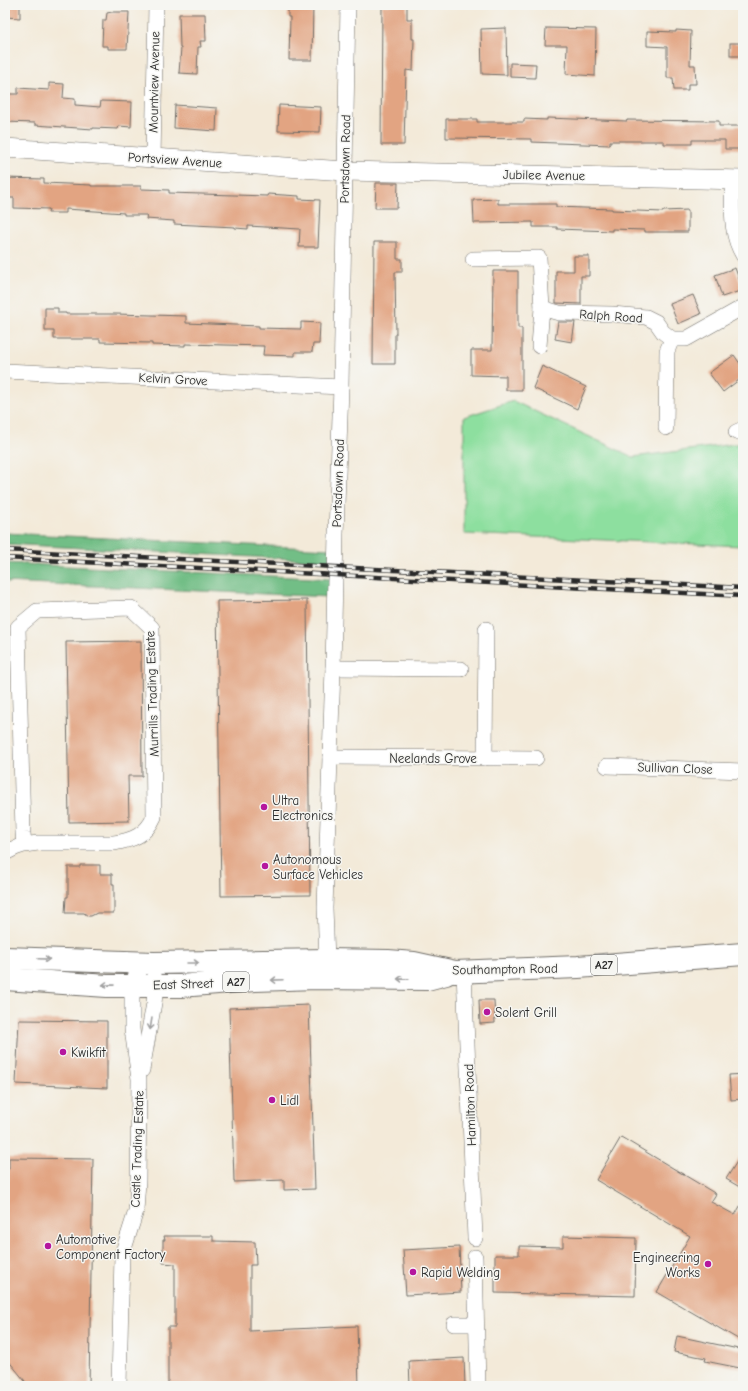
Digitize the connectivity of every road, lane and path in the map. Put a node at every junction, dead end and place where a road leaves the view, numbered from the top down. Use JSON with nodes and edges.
{"nodes":[{"id":1,"x":156,"y":5,"type":"edge"},
{"id":2,"x":348,"y":5,"type":"edge"},
{"id":3,"x":5,"y":148,"type":"edge"},
{"id":4,"x":153,"y":158,"type":"junction"},
{"id":5,"x":345,"y":171,"type":"junction"},
{"id":6,"x":737,"y":180,"type":"edge"},
{"id":7,"x":743,"y":256,"type":"edge"},
{"id":8,"x":473,"y":259,"type":"dead end"},
{"id":9,"x":743,"y":307,"type":"edge"},
{"id":10,"x":542,"y":308,"type":"junction"},
{"id":11,"x":672,"y":339,"type":"junction"},
{"id":12,"x":539,"y":346,"type":"dead end"},
{"id":13,"x":5,"y":370,"type":"edge"},
{"id":14,"x":341,"y":388,"type":"junction"},
{"id":15,"x":666,"y":428,"type":"dead end"},
{"id":16,"x":486,"y":629,"type":"dead end"},
{"id":17,"x":333,"y":668,"type":"junction"},
{"id":18,"x":461,"y":669,"type":"dead end"},
{"id":19,"x":330,"y":757,"type":"junction"},
{"id":20,"x":485,"y":758,"type":"junction"},
{"id":21,"x":536,"y":758,"type":"dead end"},
{"id":22,"x":607,"y":766,"type":"dead end"},
{"id":23,"x":743,"y":771,"type":"edge"},
{"id":24,"x":24,"y":845,"type":"junction"},
{"id":25,"x":5,"y":853,"type":"edge"},
{"id":26,"x":743,"y":954,"type":"edge"},
{"id":27,"x":5,"y":958,"type":"edge"},
{"id":28,"x":328,"y":960,"type":"junction"},
{"id":29,"x":268,"y":962,"type":"joint"},
{"id":30,"x":145,"y":964,"type":"junction"},
{"id":31,"x":460,"y":972,"type":"junction"},
{"id":32,"x":5,"y":979,"type":"edge"},
{"id":33,"x":132,"y":986,"type":"junction"},
{"id":34,"x":156,"y":986,"type":"junction"},
{"id":35,"x":139,"y":1079,"type":"junction"},
{"id":36,"x":475,"y":1238,"type":"dead end"},
{"id":37,"x":475,"y":1257,"type":"dead end"},
{"id":38,"x":454,"y":1324,"type":"dead end"},
{"id":39,"x":476,"y":1324,"type":"junction"},
{"id":40,"x":119,"y":1386,"type":"edge"},
{"id":41,"x":478,"y":1386,"type":"edge"}],
"edges":[{"from":1,"to":4,"type":"street","name":"Mountview Avenue"},
{"from":2,"to":5,"type":"street","name":"Portsdown Road"},
{"from":3,"to":4,"type":"street","name":"Portsview Avenue"},
{"from":4,"to":5,"type":"street","name":"Portsview Avenue"},
{"from":5,"to":6,"type":"street","name":"Jubilee Avenue"},
{"from":5,"to":14,"type":"street","name":"Portsdown Road"},
{"from":6,"to":7,"type":"street"},
{"from":8,"to":10,"type":"street"},
{"from":9,"to":11,"type":"street"},
{"from":10,"to":11,"type":"street","name":"Ralph Road"},
{"from":10,"to":12,"type":"street"},
{"from":11,"to":15,"type":"street"},
{"from":13,"to":14,"type":"street","name":"Kelvin Grove"},
{"from":14,"to":17,"type":"street","name":"Portsdown Road"},
{"from":16,"to":20,"type":"street"},
{"from":17,"to":18,"type":"street"},
{"from":17,"to":19,"type":"street","name":"Portsdown Road"},
{"from":19,"to":20,"type":"street","name":"Neelands Grove"},
{"from":19,"to":28,"type":"street","name":"Portsdown Road"},
{"from":20,"to":21,"type":"street","name":"Neelands Grove"},
{"from":22,"to":23,"type":"street","name":"Sullivan Close"},
{"from":24,"to":24,"type":"street","name":"Murrills Trading Estate"},
{"from":24,"to":25,"type":"street","name":"Murrills Trading Estate"},
{"from":26,"to":31,"type":"main road","name":"Southampton Road","number":"A27"},
{"from":27,"to":30,"type":"main road","name":"East Street","number":"A27","one_way":true},
{"from":28,"to":29,"type":"main road","name":"Southampton Road","number":"A27"},
{"from":28,"to":31,"type":"main road","name":"Southampton Road","number":"A27"},
{"from":30,"to":29,"type":"main road","name":"East Street","number":"A27","one_way":true},
{"from":30,"to":33,"type":"street"},
{"from":30,"to":34,"type":"street"},
{"from":31,"to":34,"type":"main road","name":"East Street","number":"A27","one_way":true},
{"from":31,"to":36,"type":"street","name":"Hamilton Road"},
{"from":33,"to":32,"type":"main road","name":"East Street","number":"A27","one_way":true},
{"from":33,"to":34,"type":"main road","name":"East Street","number":"A27"},
{"from":33,"to":35,"type":"street","name":"Castle Trading Estate"},
{"from":34,"to":35,"type":"street","name":"Castle Trading Estate","one_way":true},
{"from":35,"to":40,"type":"street","name":"Castle Trading Estate"},
{"from":37,"to":39,"type":"street"},
{"from":38,"to":39,"type":"street"},
{"from":39,"to":41,"type":"street"}]}
